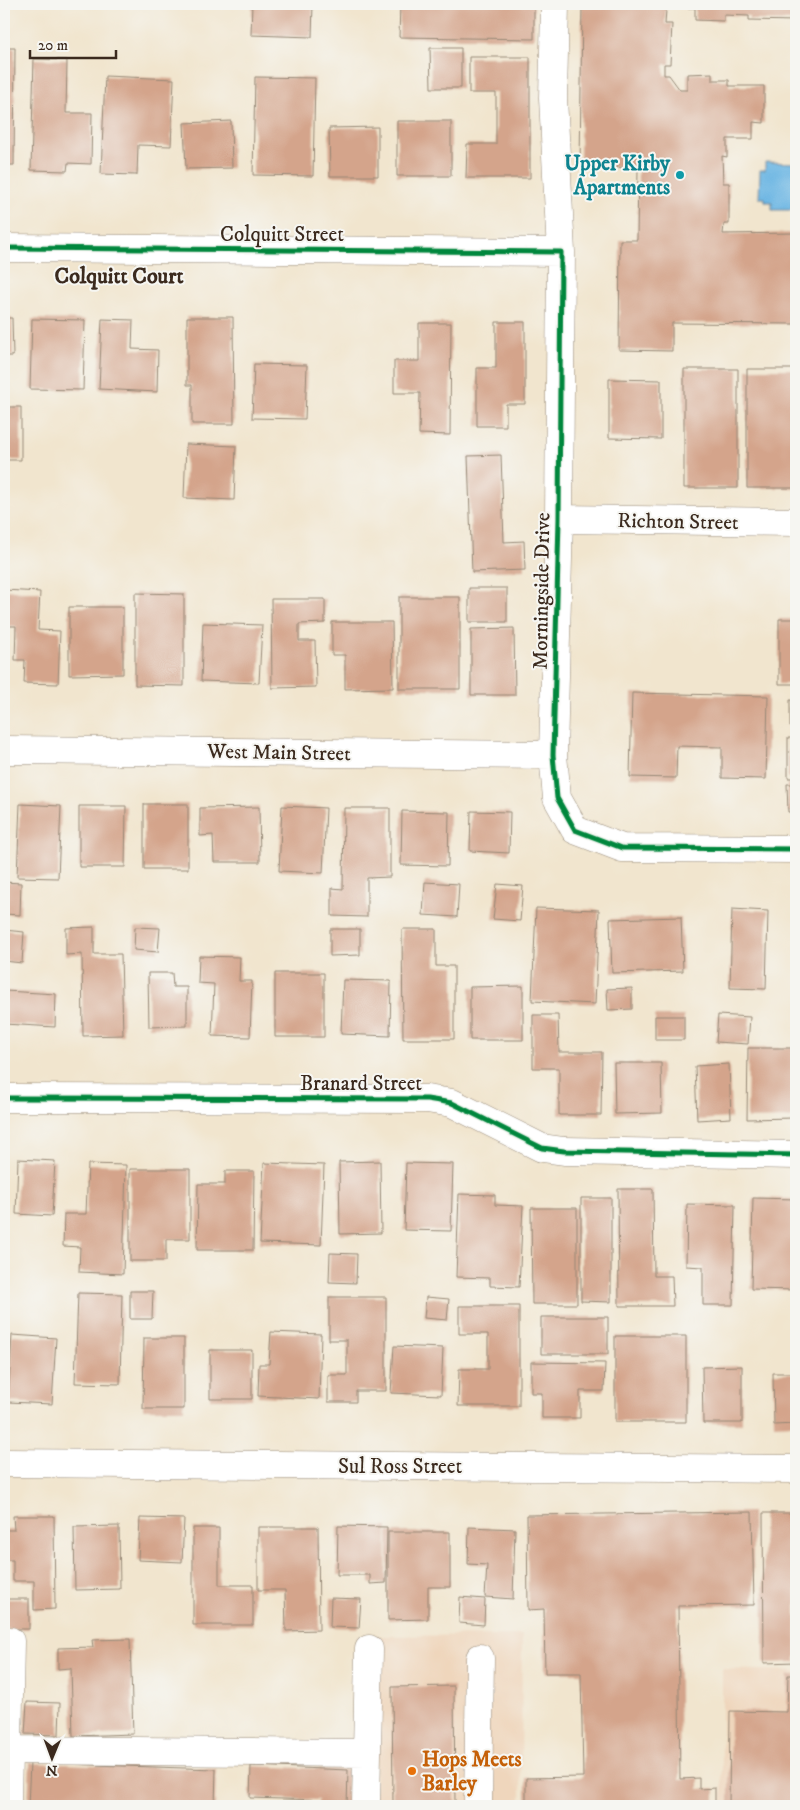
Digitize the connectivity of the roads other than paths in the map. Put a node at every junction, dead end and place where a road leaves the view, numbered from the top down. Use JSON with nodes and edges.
{"nodes":[{"id":1,"x":555,"y":4,"type":"edge"},
{"id":2,"x":4,"y":248,"type":"edge"},
{"id":3,"x":561,"y":252,"type":"junction"},
{"id":4,"x":559,"y":519,"type":"junction"},
{"id":5,"x":796,"y":522,"type":"edge"},
{"id":6,"x":4,"y":750,"type":"edge"},
{"id":7,"x":553,"y":755,"type":"junction"},
{"id":8,"x":796,"y":849,"type":"edge"},
{"id":9,"x":4,"y":1098,"type":"edge"},
{"id":10,"x":796,"y":1155,"type":"edge"},
{"id":11,"x":4,"y":1463,"type":"edge"},
{"id":12,"x":796,"y":1469,"type":"edge"},
{"id":13,"x":10,"y":1641,"type":"dead end"},
{"id":14,"x":369,"y":1649,"type":"dead end"},
{"id":15,"x":480,"y":1658,"type":"dead end"},
{"id":16,"x":8,"y":1750,"type":"junction"},
{"id":17,"x":367,"y":1753,"type":"junction"},
{"id":18,"x":7,"y":1806,"type":"edge"},
{"id":19,"x":366,"y":1806,"type":"edge"},
{"id":20,"x":478,"y":1806,"type":"edge"}],
"edges":[{"from":1,"to":3,"type":"street","name":"Morningside Drive"},
{"from":2,"to":3,"type":"street","name":"Colquitt Street"},
{"from":3,"to":4,"type":"street","name":"Morningside Drive"},
{"from":4,"to":5,"type":"street","name":"Richton Street"},
{"from":4,"to":7,"type":"street","name":"Morningside Drive"},
{"from":6,"to":7,"type":"street","name":"West Main Street"},
{"from":7,"to":8,"type":"street","name":"Morningside Drive"},
{"from":9,"to":10,"type":"street","name":"Branard Street"},
{"from":11,"to":12,"type":"street","name":"Sul Ross Street"},
{"from":13,"to":16,"type":"street"},
{"from":14,"to":17,"type":"street"},
{"from":15,"to":20,"type":"street"},
{"from":16,"to":17,"type":"street"},
{"from":16,"to":18,"type":"street"},
{"from":17,"to":19,"type":"street"}]}
